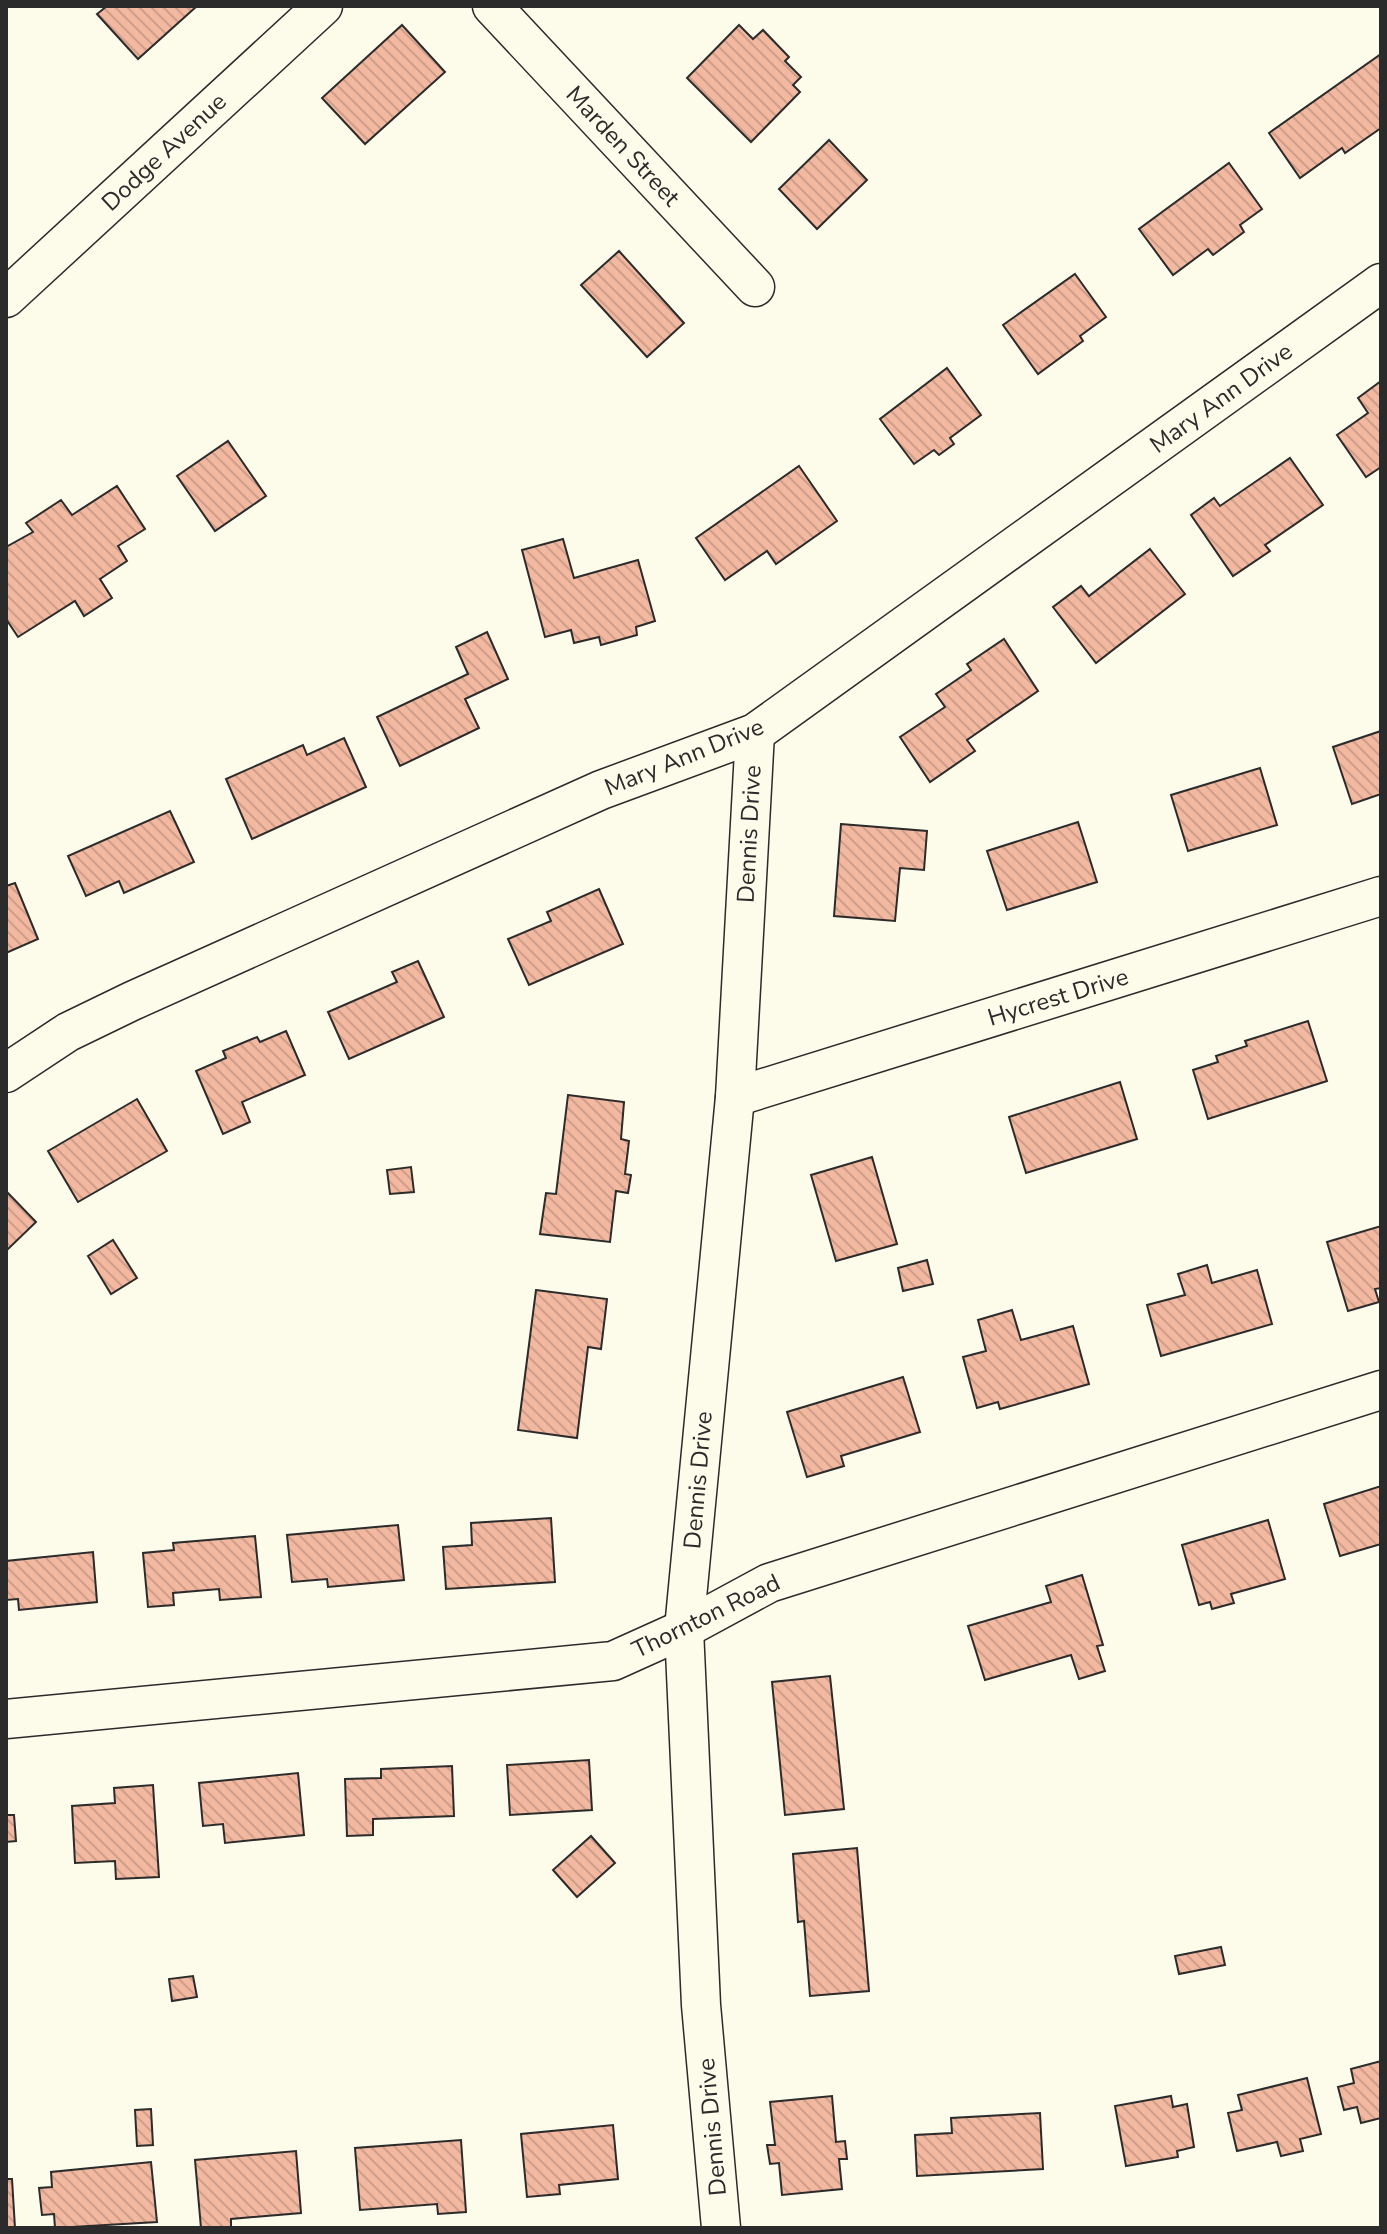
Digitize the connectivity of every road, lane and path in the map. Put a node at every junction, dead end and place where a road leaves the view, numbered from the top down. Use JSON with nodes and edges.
{"nodes":[{"id":1,"x":323,"y":6,"type":"edge"},
{"id":2,"x":492,"y":6,"type":"edge"},
{"id":3,"x":1381,"y":283,"type":"edge"},
{"id":4,"x":755,"y":287,"type":"dead end"},
{"id":5,"x":6,"y":298,"type":"edge"},
{"id":6,"x":755,"y":733,"type":"junction"},
{"id":7,"x":1381,"y":896,"type":"edge"},
{"id":8,"x":6,"y":1073,"type":"edge"},
{"id":9,"x":735,"y":1097,"type":"junction"},
{"id":10,"x":1381,"y":1390,"type":"edge"},
{"id":11,"x":684,"y":1629,"type":"junction"},
{"id":12,"x":6,"y":1719,"type":"edge"},
{"id":13,"x":721,"y":2228,"type":"edge"}],
"edges":[{"from":1,"to":5,"type":"street","name":"Dodge Avenue"},
{"from":2,"to":4,"type":"street","name":"Marden Street"},
{"from":3,"to":6,"type":"street","name":"Mary Ann Drive"},
{"from":6,"to":8,"type":"street","name":"Mary Ann Drive"},
{"from":6,"to":9,"type":"street","name":"Dennis Drive"},
{"from":7,"to":9,"type":"street","name":"Hycrest Drive"},
{"from":9,"to":11,"type":"street","name":"Dennis Drive"},
{"from":10,"to":11,"type":"street","name":"Thornton Road"},
{"from":11,"to":12,"type":"street","name":"Thornton Road"},
{"from":11,"to":13,"type":"street","name":"Dennis Drive"}]}
